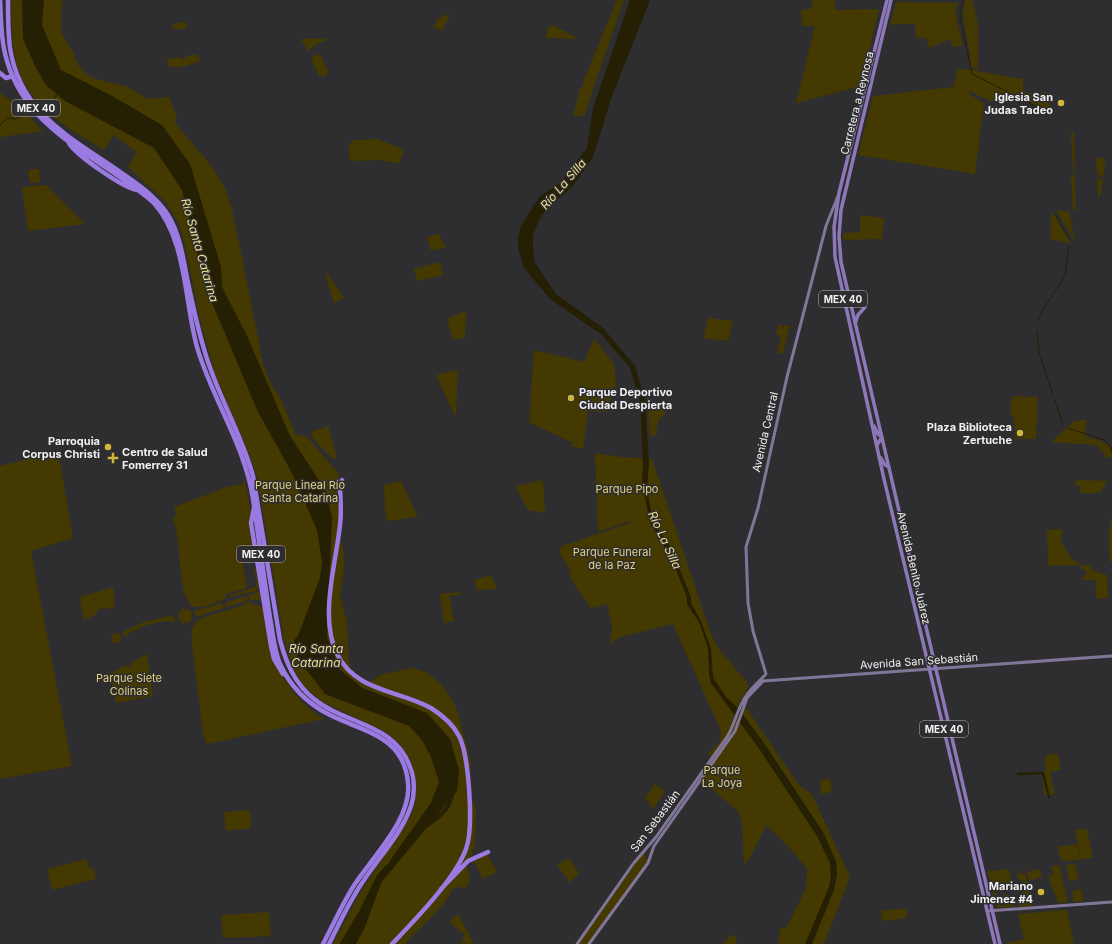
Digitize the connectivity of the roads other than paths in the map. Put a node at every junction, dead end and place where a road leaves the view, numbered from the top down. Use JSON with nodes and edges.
{"nodes":[{"id":1,"x":0,"y":0,"type":"edge"},
{"id":2,"x":8,"y":0,"type":"edge"},
{"id":3,"x":887,"y":0,"type":"edge"},
{"id":4,"x":891,"y":0,"type":"edge"},
{"id":5,"x":1,"y":75,"type":"edge"},
{"id":6,"x":864,"y":92,"type":"junction"},
{"id":7,"x":865,"y":106,"type":"junction"},
{"id":8,"x":839,"y":193,"type":"junction"},
{"id":9,"x":841,"y":210,"type":"joint"},
{"id":10,"x":839,"y":282,"type":"junction"},
{"id":11,"x":846,"y":292,"type":"junction"},
{"id":12,"x":864,"y":298,"type":"dead end"},
{"id":13,"x":849,"y":305,"type":"junction"},
{"id":14,"x":865,"y":307,"type":"dead end"},
{"id":15,"x":854,"y":325,"type":"junction"},
{"id":16,"x":851,"y":333,"type":"junction"},
{"id":17,"x":872,"y":419,"type":"junction"},
{"id":18,"x":882,"y":437,"type":"junction"},
{"id":19,"x":877,"y":446,"type":"junction"},
{"id":20,"x":878,"y":452,"type":"junction"},
{"id":21,"x":889,"y":467,"type":"junction"},
{"id":22,"x":342,"y":480,"type":"dead end"},
{"id":23,"x":897,"y":531,"type":"junction"},
{"id":24,"x":909,"y":556,"type":"junction"},
{"id":25,"x":913,"y":600,"type":"junction"},
{"id":26,"x":924,"y":620,"type":"junction"},
{"id":27,"x":919,"y":625,"type":"junction"},
{"id":28,"x":927,"y":633,"type":"junction"},
{"id":29,"x":1111,"y":657,"type":"edge"},
{"id":30,"x":929,"y":669,"type":"junction"},
{"id":31,"x":935,"y":670,"type":"junction"},
{"id":32,"x":937,"y":699,"type":"junction"},
{"id":33,"x":742,"y":706,"type":"junction"},
{"id":34,"x":944,"y":708,"type":"junction"},
{"id":35,"x":948,"y":724,"type":"junction"},
{"id":36,"x":735,"y":728,"type":"junction"},
{"id":37,"x":945,"y":732,"type":"junction"},
{"id":38,"x":971,"y":844,"type":"junction"},
{"id":39,"x":978,"y":850,"type":"junction"},
{"id":40,"x":488,"y":852,"type":"dead end"},
{"id":41,"x":437,"y":893,"type":"junction"},
{"id":42,"x":1112,"y":902,"type":"edge"},
{"id":43,"x":987,"y":911,"type":"junction"},
{"id":44,"x":992,"y":911,"type":"junction"},
{"id":45,"x":323,"y":944,"type":"edge"},
{"id":46,"x":329,"y":944,"type":"edge"},
{"id":47,"x":392,"y":944,"type":"edge"},
{"id":48,"x":576,"y":944,"type":"edge"},
{"id":49,"x":589,"y":944,"type":"edge"},
{"id":50,"x":995,"y":944,"type":"edge"},
{"id":51,"x":1000,"y":944,"type":"edge"}],
"edges":[{"from":1,"to":45,"type":"highway","number":"MEX 40"},
{"from":2,"to":5,"type":"highway"},
{"from":2,"to":46,"type":"highway","number":"MEX 40"},
{"from":3,"to":6,"type":"main road","name":"Carretera a Reynosa","number":"MEX 40"},
{"from":4,"to":7,"type":"main road","name":"Carretera a Reynosa","number":"MEX 40"},
{"from":6,"to":7,"type":"main road"},
{"from":6,"to":8,"type":"main road","name":"Carretera a Reynosa","number":"MEX 40"},
{"from":7,"to":9,"type":"main road","name":"Carretera a Reynosa","number":"MEX 40"},
{"from":8,"to":10,"type":"main road","name":"Avenida Benito Juárez","number":"MEX 40"},
{"from":8,"to":33,"type":"main road","name":"Avenida Central"},
{"from":9,"to":11,"type":"main road","name":"Avenida Benito Juárez","number":"MEX 40"},
{"from":10,"to":13,"type":"main road"},
{"from":10,"to":16,"type":"main road","name":"Avenida Benito Juárez","number":"MEX 40"},
{"from":11,"to":12,"type":"main road"},
{"from":11,"to":13,"type":"main road","name":"Avenida Benito Juárez","number":"MEX 40"},
{"from":13,"to":15,"type":"main road","name":"Avenida Benito Juárez","number":"MEX 40"},
{"from":13,"to":16,"type":"main road"},
{"from":14,"to":15,"type":"main road"},
{"from":15,"to":18,"type":"main road","name":"Avenida Benito Juárez","number":"MEX 40"},
{"from":16,"to":17,"type":"main road","name":"Avenida Benito Juárez","number":"MEX 40"},
{"from":17,"to":18,"type":"main road"},
{"from":17,"to":19,"type":"main road","name":"Avenida Benito Juárez","number":"MEX 40"},
{"from":18,"to":19,"type":"main road"},
{"from":18,"to":21,"type":"main road","name":"Avenida Benito Juárez","number":"MEX 40"},
{"from":19,"to":20,"type":"main road","name":"Avenida Benito Juárez","number":"MEX 40"},
{"from":20,"to":21,"type":"main road"},
{"from":20,"to":23,"type":"main road","name":"Avenida Benito Juárez","number":"MEX 40"},
{"from":21,"to":24,"type":"main road","name":"Avenida Benito Juárez","number":"MEX 40"},
{"from":22,"to":41,"type":"highway"},
{"from":23,"to":24,"type":"main road"},
{"from":23,"to":25,"type":"main road","name":"Avenida Benito Juárez","number":"MEX 40"},
{"from":24,"to":26,"type":"main road","name":"Avenida Benito Juárez","number":"MEX 40"},
{"from":25,"to":26,"type":"main road"},
{"from":25,"to":27,"type":"main road","name":"Avenida Benito Juárez","number":"MEX 40"},
{"from":26,"to":28,"type":"main road","name":"Avenida Benito Juárez","number":"MEX 40"},
{"from":27,"to":28,"type":"main road"},
{"from":27,"to":30,"type":"main road","name":"Avenida Benito Juárez","number":"MEX 40"},
{"from":28,"to":31,"type":"main road","name":"Avenida Benito Juárez","number":"MEX 40"},
{"from":29,"to":31,"type":"main road","name":"Avenida San Sebastián"},
{"from":30,"to":31,"type":"main road","name":"Avenida San Sebastián"},
{"from":30,"to":32,"type":"main road","name":"Avenida Benito Juárez","number":"MEX 40"},
{"from":30,"to":33,"type":"main road","name":"Avenida San Sebastián"},
{"from":31,"to":34,"type":"main road","name":"Avenida Benito Juárez","number":"MEX 40"},
{"from":32,"to":34,"type":"main road"},
{"from":32,"to":37,"type":"main road","name":"Avenida Benito Juárez","number":"MEX 40"},
{"from":33,"to":36,"type":"main road","name":"San Sebastián"},
{"from":34,"to":35,"type":"main road","name":"Avenida Benito Juárez","number":"MEX 40"},
{"from":35,"to":37,"type":"main road"},
{"from":35,"to":39,"type":"main road","name":"Avenida Benito Juárez","number":"MEX 40"},
{"from":36,"to":48,"type":"main road","name":"San Sebastián"},
{"from":36,"to":49,"type":"main road","name":"San Sebastián"},
{"from":37,"to":38,"type":"main road","name":"Avenida Benito Juárez","number":"MEX 40"},
{"from":38,"to":39,"type":"main road"},
{"from":38,"to":43,"type":"main road","name":"Avenida Benito Juárez","number":"MEX 40"},
{"from":39,"to":44,"type":"main road","name":"Avenida Benito Juárez","number":"MEX 40"},
{"from":40,"to":41,"type":"highway"},
{"from":41,"to":47,"type":"highway"},
{"from":42,"to":44,"type":"main road"},
{"from":43,"to":44,"type":"main road"},
{"from":43,"to":50,"type":"main road","name":"Avenida Benito Juárez","number":"MEX 40"},
{"from":44,"to":51,"type":"main road","name":"Avenida Benito Juárez","number":"MEX 40"}]}
